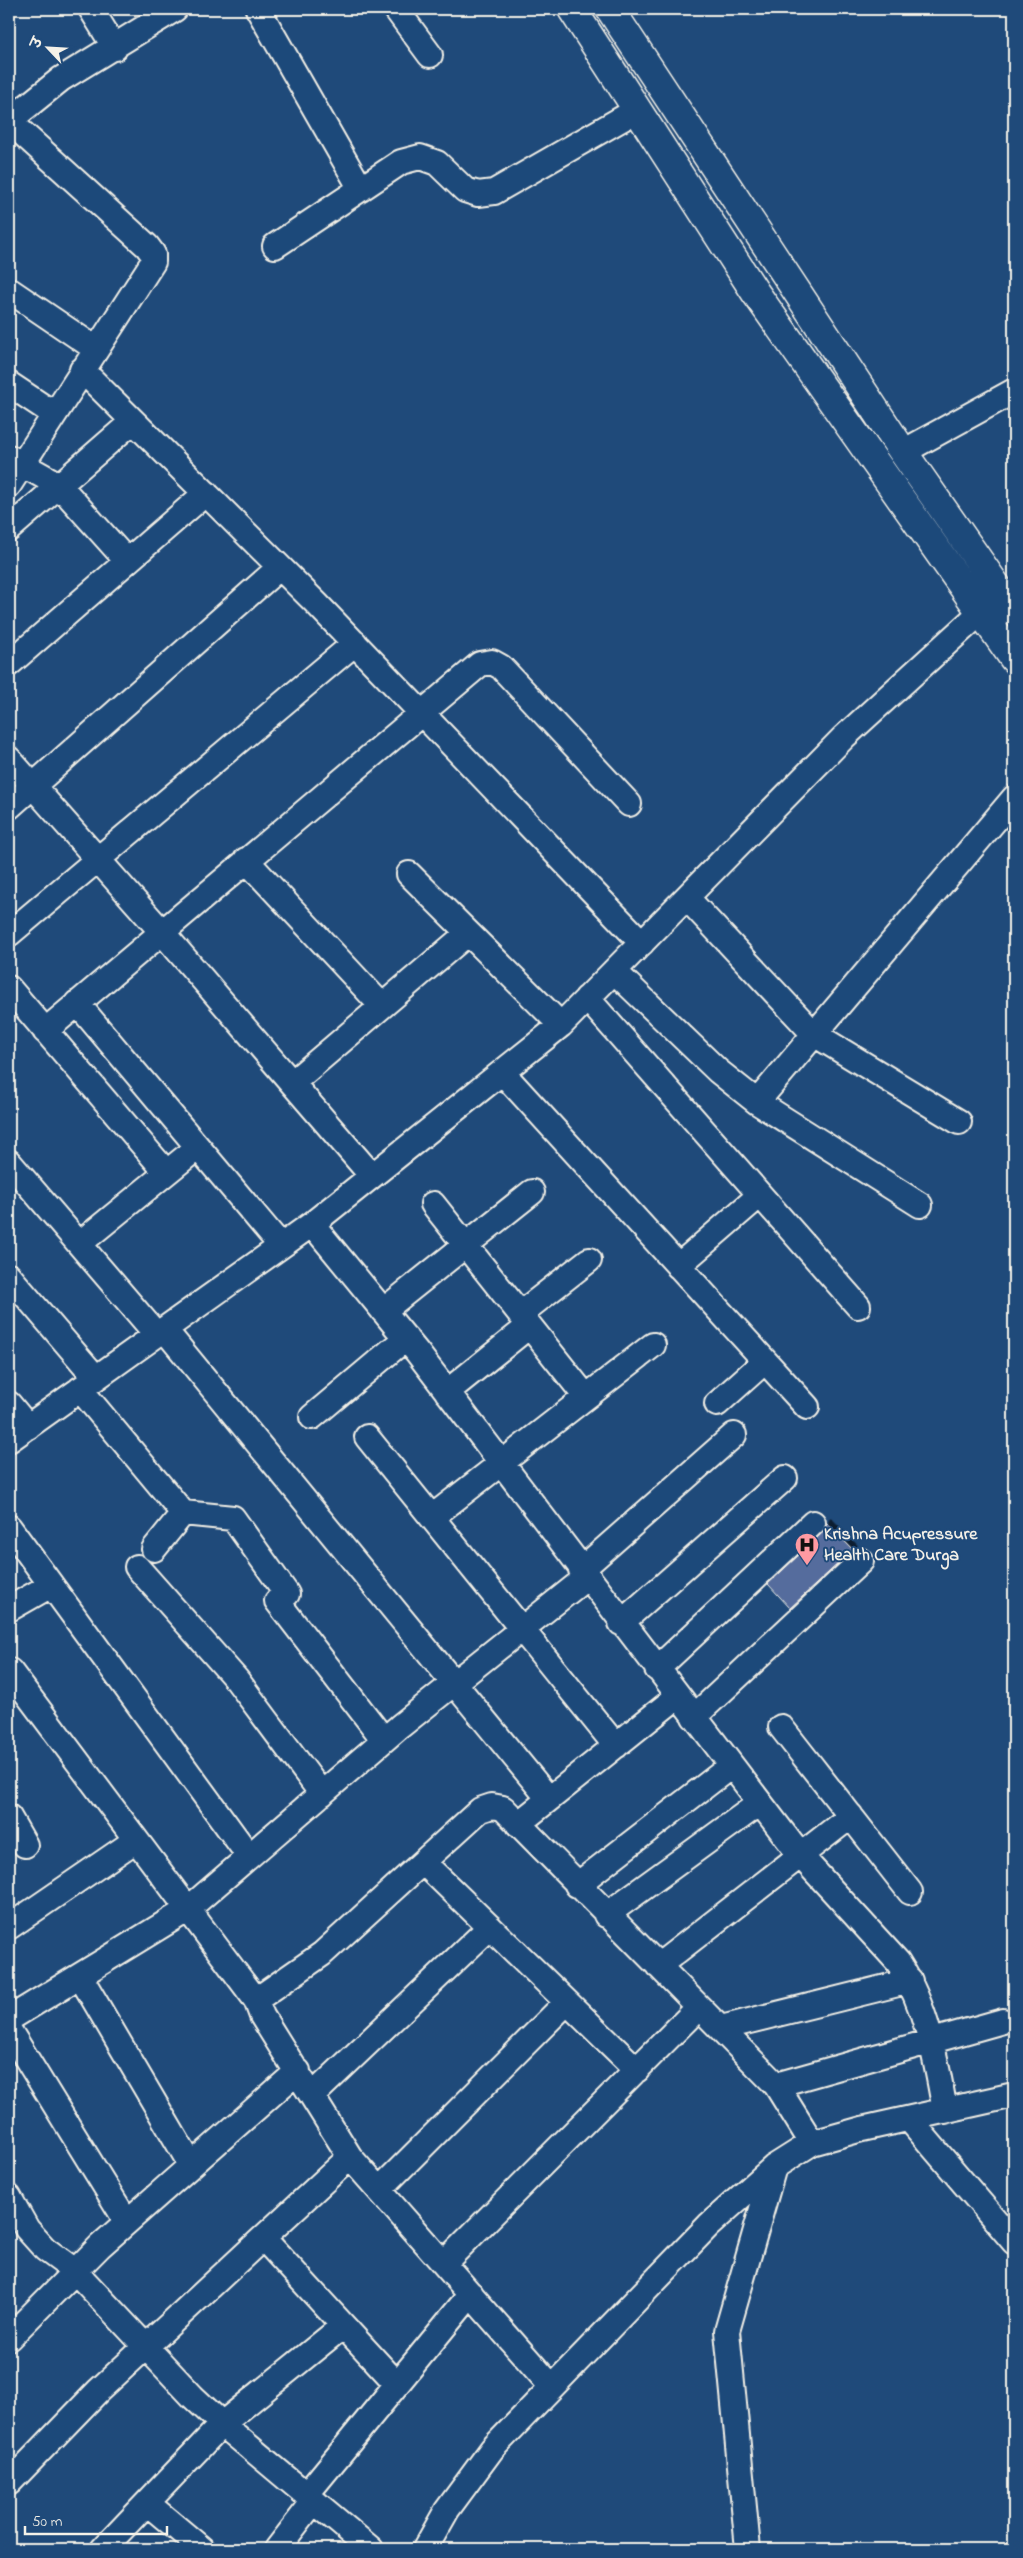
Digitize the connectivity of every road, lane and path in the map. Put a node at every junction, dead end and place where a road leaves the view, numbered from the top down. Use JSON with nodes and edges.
{"nodes":[{"id":1,"x":91,"y":9,"type":"edge"},
{"id":2,"x":175,"y":9,"type":"edge"},
{"id":3,"x":258,"y":9,"type":"edge"},
{"id":4,"x":396,"y":9,"type":"edge"},
{"id":5,"x":572,"y":9,"type":"edge"},
{"id":6,"x":610,"y":9,"type":"edge"},
{"id":7,"x":114,"y":48,"type":"junction"},
{"id":8,"x":430,"y":55,"type":"dead end"},
{"id":9,"x":637,"y":110,"type":"junction"},
{"id":10,"x":12,"y":130,"type":"edge"},
{"id":11,"x":361,"y":188,"type":"junction"},
{"id":12,"x":275,"y":246,"type":"dead end"},
{"id":13,"x":9,"y":290,"type":"edge"},
{"id":14,"x":96,"y":349,"type":"junction"},
{"id":15,"x":82,"y":370,"type":"junction"},
{"id":16,"x":9,"y":384,"type":"edge"},
{"id":17,"x":1014,"y":391,"type":"edge"},
{"id":18,"x":54,"y":414,"type":"junction"},
{"id":19,"x":133,"y":421,"type":"junction"},
{"id":20,"x":903,"y":452,"type":"junction"},
{"id":21,"x":15,"y":461,"type":"edge"},
{"id":22,"x":9,"y":485,"type":"edge"},
{"id":23,"x":59,"y":485,"type":"junction"},
{"id":24,"x":206,"y":493,"type":"junction"},
{"id":25,"x":9,"y":528,"type":"edge"},
{"id":26,"x":127,"y":561,"type":"junction"},
{"id":27,"x":280,"y":567,"type":"junction"},
{"id":28,"x":1014,"y":611,"type":"edge"},
{"id":29,"x":981,"y":612,"type":"junction"},
{"id":30,"x":355,"y":643,"type":"junction"},
{"id":31,"x":1014,"y":659,"type":"edge"},
{"id":32,"x":9,"y":664,"type":"edge"},
{"id":33,"x":421,"y":712,"type":"junction"},
{"id":34,"x":9,"y":759,"type":"edge"},
{"id":35,"x":33,"y":786,"type":"junction"},
{"id":36,"x":1014,"y":798,"type":"edge"},
{"id":37,"x":629,"y":804,"type":"dead end"},
{"id":38,"x":9,"y":807,"type":"edge"},
{"id":39,"x":97,"y":858,"type":"junction"},
{"id":40,"x":246,"y":860,"type":"junction"},
{"id":41,"x":409,"y":874,"type":"dead end"},
{"id":42,"x":687,"y":898,"type":"junction"},
{"id":43,"x":162,"y":932,"type":"junction"},
{"id":44,"x":468,"y":933,"type":"junction"},
{"id":45,"x":9,"y":934,"type":"edge"},
{"id":46,"x":642,"y":943,"type":"junction"},
{"id":47,"x":614,"y":970,"type":"junction"},
{"id":48,"x":9,"y":988,"type":"edge"},
{"id":49,"x":587,"y":998,"type":"junction"},
{"id":50,"x":77,"y":1003,"type":"junction"},
{"id":51,"x":382,"y":1006,"type":"junction"},
{"id":52,"x":561,"y":1025,"type":"junction"},
{"id":53,"x":45,"y":1031,"type":"junction"},
{"id":54,"x":814,"y":1034,"type":"junction"},
{"id":55,"x":502,"y":1072,"type":"junction"},
{"id":56,"x":292,"y":1083,"type":"junction"},
{"id":57,"x":757,"y":1102,"type":"junction"},
{"id":58,"x":959,"y":1122,"type":"dead end"},
{"id":59,"x":198,"y":1147,"type":"junction"},
{"id":60,"x":9,"y":1162,"type":"edge"},
{"id":61,"x":166,"y":1172,"type":"junction"},
{"id":62,"x":372,"y":1176,"type":"junction"},
{"id":63,"x":532,"y":1192,"type":"dead end"},
{"id":64,"x":760,"y":1195,"type":"junction"},
{"id":65,"x":433,"y":1204,"type":"dead end"},
{"id":66,"x":920,"y":1205,"type":"dead end"},
{"id":67,"x":312,"y":1224,"type":"junction"},
{"id":68,"x":79,"y":1244,"type":"junction"},
{"id":69,"x":281,"y":1246,"type":"junction"},
{"id":70,"x":466,"y":1246,"type":"junction"},
{"id":71,"x":589,"y":1260,"type":"dead end"},
{"id":72,"x":678,"y":1266,"type":"junction"},
{"id":73,"x":9,"y":1276,"type":"edge"},
{"id":74,"x":858,"y":1306,"type":"dead end"},
{"id":75,"x":383,"y":1311,"type":"junction"},
{"id":76,"x":525,"y":1320,"type":"junction"},
{"id":77,"x":161,"y":1332,"type":"junction"},
{"id":78,"x":406,"y":1338,"type":"junction"},
{"id":79,"x":653,"y":1345,"type":"dead end"},
{"id":80,"x":766,"y":1361,"type":"junction"},
{"id":81,"x":88,"y":1384,"type":"junction"},
{"id":82,"x":447,"y":1392,"type":"junction"},
{"id":83,"x":586,"y":1397,"type":"junction"},
{"id":84,"x":9,"y":1404,"type":"edge"},
{"id":85,"x":717,"y":1404,"type":"dead end"},
{"id":86,"x":807,"y":1407,"type":"dead end"},
{"id":87,"x":312,"y":1417,"type":"dead end"},
{"id":88,"x":18,"y":1433,"type":"edge"},
{"id":89,"x":734,"y":1435,"type":"dead end"},
{"id":90,"x":367,"y":1437,"type":"dead end"},
{"id":91,"x":501,"y":1463,"type":"junction"},
{"id":92,"x":785,"y":1478,"type":"dead end"},
{"id":93,"x":183,"y":1513,"type":"junction"},
{"id":94,"x":432,"y":1517,"type":"junction"},
{"id":95,"x":813,"y":1523,"type":"dead end"},
{"id":96,"x":9,"y":1527,"type":"edge"},
{"id":97,"x":154,"y":1550,"type":"dead end"},
{"id":98,"x":861,"y":1561,"type":"dead end"},
{"id":99,"x":137,"y":1567,"type":"dead end"},
{"id":100,"x":584,"y":1574,"type":"junction"},
{"id":101,"x":51,"y":1585,"type":"junction"},
{"id":102,"x":9,"y":1609,"type":"edge"},
{"id":103,"x":621,"y":1623,"type":"junction"},
{"id":104,"x":523,"y":1629,"type":"junction"},
{"id":105,"x":657,"y":1669,"type":"junction"},
{"id":106,"x":10,"y":1671,"type":"edge"},
{"id":107,"x":453,"y":1684,"type":"junction"},
{"id":108,"x":678,"y":1696,"type":"junction"},
{"id":109,"x":694,"y":1717,"type":"junction"},
{"id":110,"x":782,"y":1727,"type":"dead end"},
{"id":111,"x":384,"y":1740,"type":"junction"},
{"id":112,"x":616,"y":1746,"type":"junction"},
{"id":113,"x":731,"y":1766,"type":"junction"},
{"id":114,"x":322,"y":1794,"type":"junction"},
{"id":115,"x":549,"y":1799,"type":"junction"},
{"id":116,"x":760,"y":1803,"type":"junction"},
{"id":117,"x":850,"y":1816,"type":"junction"},
{"id":118,"x":9,"y":1817,"type":"edge"},
{"id":119,"x":518,"y":1824,"type":"junction"},
{"id":120,"x":136,"y":1840,"type":"junction"},
{"id":121,"x":25,"y":1845,"type":"dead end"},
{"id":122,"x":250,"y":1856,"type":"junction"},
{"id":123,"x":800,"y":1856,"type":"junction"},
{"id":124,"x":424,"y":1863,"type":"junction"},
{"id":125,"x":577,"y":1885,"type":"junction"},
{"id":126,"x":910,"y":1892,"type":"dead end"},
{"id":127,"x":187,"y":1910,"type":"junction"},
{"id":128,"x":606,"y":1915,"type":"junction"},
{"id":129,"x":9,"y":1927,"type":"edge"},
{"id":130,"x":490,"y":1928,"type":"junction"},
{"id":131,"x":658,"y":1966,"type":"junction"},
{"id":132,"x":80,"y":1976,"type":"junction"},
{"id":133,"x":910,"y":1980,"type":"junction"},
{"id":134,"x":256,"y":2000,"type":"junction"},
{"id":135,"x":567,"y":2002,"type":"junction"},
{"id":136,"x":700,"y":2007,"type":"junction"},
{"id":137,"x":9,"y":2020,"type":"edge"},
{"id":138,"x":1003,"y":2021,"type":"dead end"},
{"id":139,"x":721,"y":2028,"type":"junction"},
{"id":140,"x":9,"y":2030,"type":"edge"},
{"id":141,"x":932,"y":2041,"type":"junction"},
{"id":142,"x":637,"y":2070,"type":"junction"},
{"id":143,"x":298,"y":2071,"type":"junction"},
{"id":144,"x":776,"y":2085,"type":"junction"},
{"id":145,"x":312,"y":2096,"type":"junction"},
{"id":146,"x":1013,"y":2096,"type":"edge"},
{"id":147,"x":945,"y":2111,"type":"junction"},
{"id":148,"x":909,"y":2119,"type":"junction"},
{"id":149,"x":812,"y":2143,"type":"junction"},
{"id":150,"x":350,"y":2157,"type":"junction"},
{"id":151,"x":191,"y":2165,"type":"junction"},
{"id":152,"x":774,"y":2167,"type":"junction"},
{"id":153,"x":380,"y":2190,"type":"junction"},
{"id":154,"x":9,"y":2197,"type":"edge"},
{"id":155,"x":127,"y":2222,"type":"junction"},
{"id":156,"x":263,"y":2238,"type":"junction"},
{"id":157,"x":1014,"y":2242,"type":"edge"},
{"id":158,"x":444,"y":2263,"type":"junction"},
{"id":159,"x":75,"y":2271,"type":"junction"},
{"id":160,"x":471,"y":2294,"type":"junction"},
{"id":161,"x":343,"y":2326,"type":"junction"},
{"id":162,"x":9,"y":2338,"type":"edge"},
{"id":163,"x":147,"y":2346,"type":"junction"},
{"id":164,"x":397,"y":2384,"type":"junction"},
{"id":165,"x":552,"y":2387,"type":"junction"},
{"id":166,"x":222,"y":2424,"type":"junction"},
{"id":167,"x":9,"y":2483,"type":"edge"},
{"id":168,"x":310,"y":2498,"type":"junction"},
{"id":169,"x":147,"y":2503,"type":"junction"},
{"id":170,"x":103,"y":2549,"type":"edge"},
{"id":171,"x":202,"y":2549,"type":"edge"},
{"id":172,"x":277,"y":2549,"type":"edge"},
{"id":173,"x":371,"y":2549,"type":"edge"},
{"id":174,"x":425,"y":2549,"type":"edge"},
{"id":175,"x":748,"y":2549,"type":"edge"}],
"edges":[{"from":1,"to":7,"type":"street"},
{"from":2,"to":7,"type":"street"},
{"from":3,"to":11,"type":"street"},
{"from":4,"to":8,"type":"street"},
{"from":5,"to":9,"type":"main road"},
{"from":6,"to":20,"type":"main road"},
{"from":7,"to":10,"type":"street"},
{"from":9,"to":11,"type":"street"},
{"from":9,"to":29,"type":"main road"},
{"from":10,"to":14,"type":"street"},
{"from":11,"to":12,"type":"street"},
{"from":13,"to":14,"type":"street"},
{"from":14,"to":15,"type":"street"},
{"from":15,"to":18,"type":"street"},
{"from":15,"to":19,"type":"street"},
{"from":16,"to":18,"type":"street"},
{"from":17,"to":20,"type":"street"},
{"from":18,"to":21,"type":"street"},
{"from":19,"to":23,"type":"street"},
{"from":19,"to":24,"type":"street"},
{"from":20,"to":28,"type":"main road"},
{"from":21,"to":22,"type":"street"},
{"from":21,"to":23,"type":"street"},
{"from":23,"to":25,"type":"street"},
{"from":23,"to":26,"type":"street"},
{"from":24,"to":26,"type":"street"},
{"from":24,"to":27,"type":"street"},
{"from":26,"to":32,"type":"street"},
{"from":27,"to":30,"type":"street"},
{"from":27,"to":35,"type":"street"},
{"from":29,"to":31,"type":"main road"},
{"from":29,"to":42,"type":"street"},
{"from":30,"to":33,"type":"street"},
{"from":30,"to":39,"type":"street"},
{"from":33,"to":37,"type":"street"},
{"from":33,"to":40,"type":"street"},
{"from":33,"to":46,"type":"street"},
{"from":34,"to":35,"type":"street"},
{"from":35,"to":38,"type":"street"},
{"from":35,"to":39,"type":"street"},
{"from":36,"to":54,"type":"street"},
{"from":39,"to":43,"type":"street"},
{"from":39,"to":45,"type":"street"},
{"from":40,"to":43,"type":"street"},
{"from":40,"to":51,"type":"street"},
{"from":41,"to":44,"type":"street"},
{"from":42,"to":46,"type":"street"},
{"from":42,"to":54,"type":"street"},
{"from":43,"to":50,"type":"street"},
{"from":43,"to":56,"type":"street"},
{"from":44,"to":51,"type":"street"},
{"from":44,"to":52,"type":"street"},
{"from":46,"to":47,"type":"street"},
{"from":47,"to":49,"type":"street"},
{"from":47,"to":57,"type":"street"},
{"from":48,"to":53,"type":"street"},
{"from":49,"to":52,"type":"street"},
{"from":49,"to":64,"type":"street"},
{"from":50,"to":53,"type":"street"},
{"from":50,"to":59,"type":"street"},
{"from":51,"to":56,"type":"street"},
{"from":52,"to":55,"type":"street"},
{"from":53,"to":61,"type":"street"},
{"from":54,"to":57,"type":"street"},
{"from":54,"to":58,"type":"street"},
{"from":55,"to":62,"type":"street"},
{"from":55,"to":72,"type":"street"},
{"from":56,"to":62,"type":"street"},
{"from":57,"to":66,"type":"street"},
{"from":59,"to":61,"type":"street"},
{"from":59,"to":69,"type":"street"},
{"from":60,"to":68,"type":"street"},
{"from":61,"to":68,"type":"street"},
{"from":62,"to":67,"type":"street"},
{"from":63,"to":70,"type":"street"},
{"from":64,"to":72,"type":"street"},
{"from":64,"to":74,"type":"street"},
{"from":65,"to":70,"type":"street"},
{"from":67,"to":69,"type":"street"},
{"from":67,"to":75,"type":"street"},
{"from":68,"to":77,"type":"street"},
{"from":69,"to":77,"type":"street"},
{"from":70,"to":75,"type":"street"},
{"from":70,"to":76,"type":"street"},
{"from":71,"to":76,"type":"street"},
{"from":72,"to":80,"type":"street"},
{"from":73,"to":81,"type":"street"},
{"from":75,"to":78,"type":"street"},
{"from":76,"to":82,"type":"street"},
{"from":76,"to":83,"type":"street"},
{"from":77,"to":81,"type":"street"},
{"from":77,"to":107,"type":"street"},
{"from":78,"to":82,"type":"street"},
{"from":78,"to":87,"type":"street"},
{"from":79,"to":83,"type":"street"},
{"from":80,"to":85,"type":"street"},
{"from":80,"to":86,"type":"street"},
{"from":81,"to":88,"type":"street"},
{"from":81,"to":93,"type":"street"},
{"from":82,"to":91,"type":"street"},
{"from":83,"to":91,"type":"street"},
{"from":84,"to":88,"type":"street"},
{"from":89,"to":100,"type":"street"},
{"from":90,"to":94,"type":"street"},
{"from":91,"to":94,"type":"street"},
{"from":91,"to":100,"type":"street"},
{"from":92,"to":103,"type":"street"},
{"from":93,"to":97,"type":"street"},
{"from":93,"to":111,"type":"street"},
{"from":94,"to":104,"type":"street"},
{"from":95,"to":105,"type":"street"},
{"from":96,"to":101,"type":"street"},
{"from":98,"to":109,"type":"street"},
{"from":99,"to":114,"type":"street"},
{"from":100,"to":103,"type":"street"},
{"from":100,"to":104,"type":"street"},
{"from":101,"to":102,"type":"street"},
{"from":101,"to":122,"type":"street"},
{"from":103,"to":105,"type":"street"},
{"from":104,"to":107,"type":"street"},
{"from":104,"to":112,"type":"street"},
{"from":105,"to":108,"type":"street"},
{"from":106,"to":120,"type":"street"},
{"from":107,"to":111,"type":"street"},
{"from":107,"to":115,"type":"street"},
{"from":108,"to":109,"type":"street"},
{"from":108,"to":112,"type":"street"},
{"from":109,"to":113,"type":"street"},
{"from":110,"to":117,"type":"street"},
{"from":111,"to":114,"type":"street"},
{"from":112,"to":115,"type":"street"},
{"from":113,"to":116,"type":"street"},
{"from":113,"to":125,"type":"street"},
{"from":114,"to":122,"type":"street"},
{"from":115,"to":119,"type":"street"},
{"from":116,"to":123,"type":"street"},
{"from":116,"to":128,"type":"street"},
{"from":117,"to":123,"type":"street"},
{"from":117,"to":126,"type":"street"},
{"from":118,"to":121,"type":"street"},
{"from":119,"to":124,"type":"street"},
{"from":119,"to":125,"type":"street"},
{"from":120,"to":127,"type":"street"},
{"from":120,"to":129,"type":"street"},
{"from":122,"to":127,"type":"street"},
{"from":123,"to":131,"type":"street"},
{"from":123,"to":133,"type":"street"},
{"from":124,"to":130,"type":"street"},
{"from":124,"to":134,"type":"street"},
{"from":125,"to":128,"type":"street"},
{"from":127,"to":132,"type":"street"},
{"from":127,"to":134,"type":"street"},
{"from":128,"to":131,"type":"street"},
{"from":130,"to":135,"type":"street"},
{"from":130,"to":145,"type":"street"},
{"from":131,"to":136,"type":"street"},
{"from":132,"to":137,"type":"street"},
{"from":132,"to":151,"type":"street"},
{"from":133,"to":139,"type":"street"},
{"from":133,"to":141,"type":"street"},
{"from":134,"to":143,"type":"street"},
{"from":135,"to":142,"type":"street"},
{"from":135,"to":153,"type":"street"},
{"from":136,"to":139,"type":"street"},
{"from":136,"to":142,"type":"street"},
{"from":138,"to":141,"type":"street"},
{"from":139,"to":144,"type":"street"},
{"from":140,"to":155,"type":"street"},
{"from":141,"to":144,"type":"street"},
{"from":141,"to":147,"type":"street"},
{"from":142,"to":158,"type":"street"},
{"from":143,"to":145,"type":"street"},
{"from":143,"to":151,"type":"street"},
{"from":144,"to":149,"type":"street"},
{"from":145,"to":150,"type":"street"},
{"from":146,"to":147,"type":"street"},
{"from":147,"to":148,"type":"street"},
{"from":148,"to":149,"type":"street"},
{"from":148,"to":157,"type":"street"},
{"from":149,"to":152,"type":"street"},
{"from":150,"to":153,"type":"street"},
{"from":150,"to":156,"type":"street"},
{"from":151,"to":155,"type":"street"},
{"from":152,"to":165,"type":"street"},
{"from":152,"to":175,"type":"street"},
{"from":153,"to":158,"type":"street"},
{"from":154,"to":159,"type":"street"},
{"from":155,"to":159,"type":"street"},
{"from":156,"to":161,"type":"street"},
{"from":156,"to":163,"type":"street"},
{"from":158,"to":160,"type":"street"},
{"from":159,"to":162,"type":"street"},
{"from":159,"to":163,"type":"street"},
{"from":160,"to":164,"type":"street"},
{"from":160,"to":165,"type":"street"},
{"from":161,"to":164,"type":"street"},
{"from":161,"to":166,"type":"street"},
{"from":163,"to":166,"type":"street"},
{"from":163,"to":167,"type":"street"},
{"from":164,"to":168,"type":"street"},
{"from":165,"to":174,"type":"street"},
{"from":166,"to":168,"type":"street"},
{"from":166,"to":169,"type":"street"},
{"from":168,"to":172,"type":"street"},
{"from":168,"to":173,"type":"street"},
{"from":169,"to":170,"type":"street"},
{"from":169,"to":171,"type":"street"}]}
